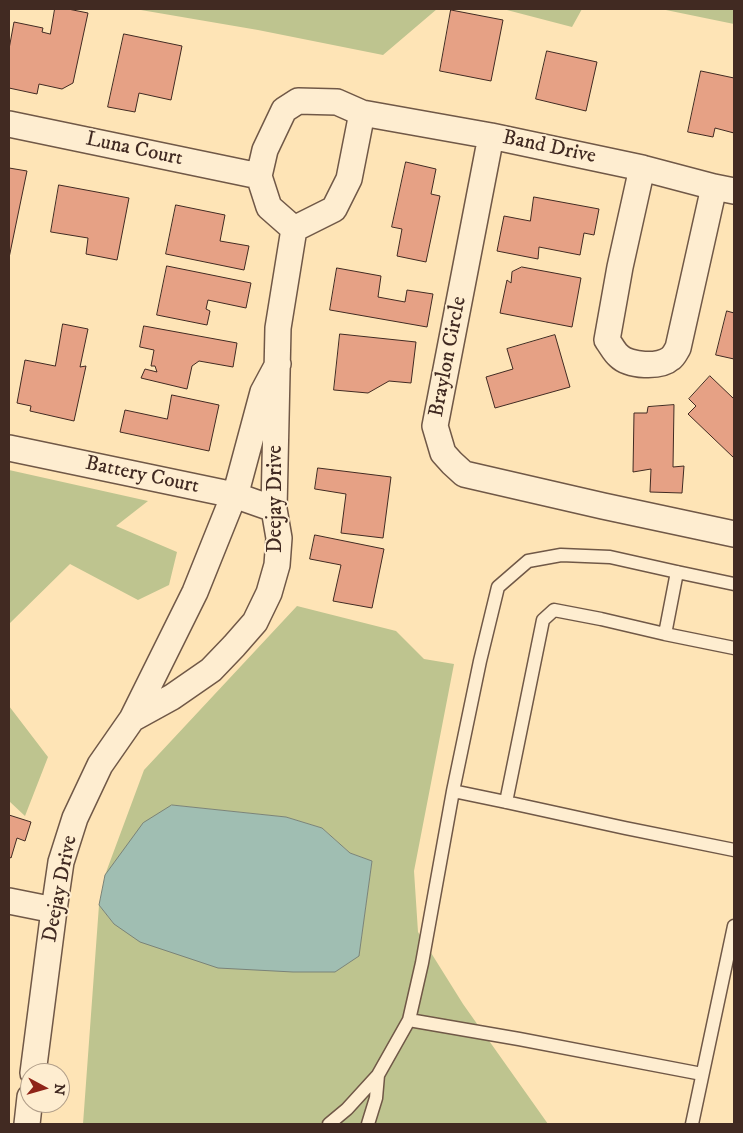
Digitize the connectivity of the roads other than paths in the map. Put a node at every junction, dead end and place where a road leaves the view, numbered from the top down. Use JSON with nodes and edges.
{"nodes":[{"id":1,"x":362,"y":113,"type":"junction"},
{"id":2,"x":9,"y":124,"type":"edge"},
{"id":3,"x":491,"y":136,"type":"junction"},
{"id":4,"x":642,"y":168,"type":"junction"},
{"id":5,"x":259,"y":176,"type":"junction"},
{"id":6,"x":724,"y":189,"type":"edge"},
{"id":7,"x":294,"y":229,"type":"junction"},
{"id":8,"x":278,"y":364,"type":"junction"},
{"id":9,"x":9,"y":448,"type":"edge"},
{"id":10,"x":234,"y":495,"type":"junction"},
{"id":11,"x":274,"y":509,"type":"junction"},
{"id":12,"x":734,"y":534,"type":"edge"},
{"id":13,"x":677,"y":572,"type":"junction"},
{"id":14,"x":734,"y":584,"type":"edge"},
{"id":15,"x":665,"y":634,"type":"junction"},
{"id":16,"x":734,"y":648,"type":"edge"},
{"id":17,"x":132,"y":720,"type":"junction"},
{"id":18,"x":453,"y":791,"type":"junction"},
{"id":19,"x":506,"y":802,"type":"junction"},
{"id":20,"x":734,"y":850,"type":"edge"},
{"id":21,"x":9,"y":901,"type":"edge"},
{"id":22,"x":54,"y":910,"type":"junction"},
{"id":23,"x":734,"y":926,"type":"edge"},
{"id":24,"x":408,"y":1020,"type":"junction"},
{"id":25,"x":34,"y":1063,"type":"edge"},
{"id":26,"x":702,"y":1074,"type":"junction"},
{"id":27,"x":378,"y":1075,"type":"junction"},
{"id":28,"x":329,"y":1124,"type":"edge"},
{"id":29,"x":368,"y":1124,"type":"edge"},
{"id":30,"x":692,"y":1124,"type":"edge"}],
"edges":[{"from":1,"to":3,"type":"street","name":"Band Drive"},
{"from":1,"to":5,"type":"street"},
{"from":1,"to":7,"type":"street"},
{"from":2,"to":5,"type":"street","name":"Luna Court"},
{"from":3,"to":4,"type":"street","name":"Band Drive"},
{"from":3,"to":12,"type":"street","name":"Braylon Circle"},
{"from":4,"to":6,"type":"street","name":"Band Drive"},
{"from":4,"to":6,"type":"street"},
{"from":5,"to":7,"type":"street"},
{"from":7,"to":8,"type":"street","name":"Deejay Drive"},
{"from":8,"to":10,"type":"street","name":"Deejay Drive"},
{"from":8,"to":11,"type":"street","name":"Deejay Drive"},
{"from":9,"to":10,"type":"street","name":"Battery Court"},
{"from":10,"to":11,"type":"street","name":"Battery Court"},
{"from":10,"to":17,"type":"street","name":"Deejay Drive"},
{"from":11,"to":17,"type":"street","name":"Deejay Drive"},
{"from":13,"to":14,"type":"lane"},
{"from":13,"to":15,"type":"lane"},
{"from":13,"to":18,"type":"lane"},
{"from":15,"to":16,"type":"lane"},
{"from":15,"to":19,"type":"lane"},
{"from":17,"to":22,"type":"street","name":"Deejay Drive"},
{"from":18,"to":19,"type":"lane"},
{"from":18,"to":24,"type":"lane"},
{"from":19,"to":20,"type":"lane"},
{"from":21,"to":22,"type":"street"},
{"from":22,"to":25,"type":"street","name":"Deejay Drive"},
{"from":23,"to":26,"type":"lane"},
{"from":24,"to":26,"type":"lane"},
{"from":24,"to":27,"type":"lane"},
{"from":26,"to":30,"type":"lane"},
{"from":27,"to":28,"type":"lane"},
{"from":27,"to":29,"type":"lane"}]}
